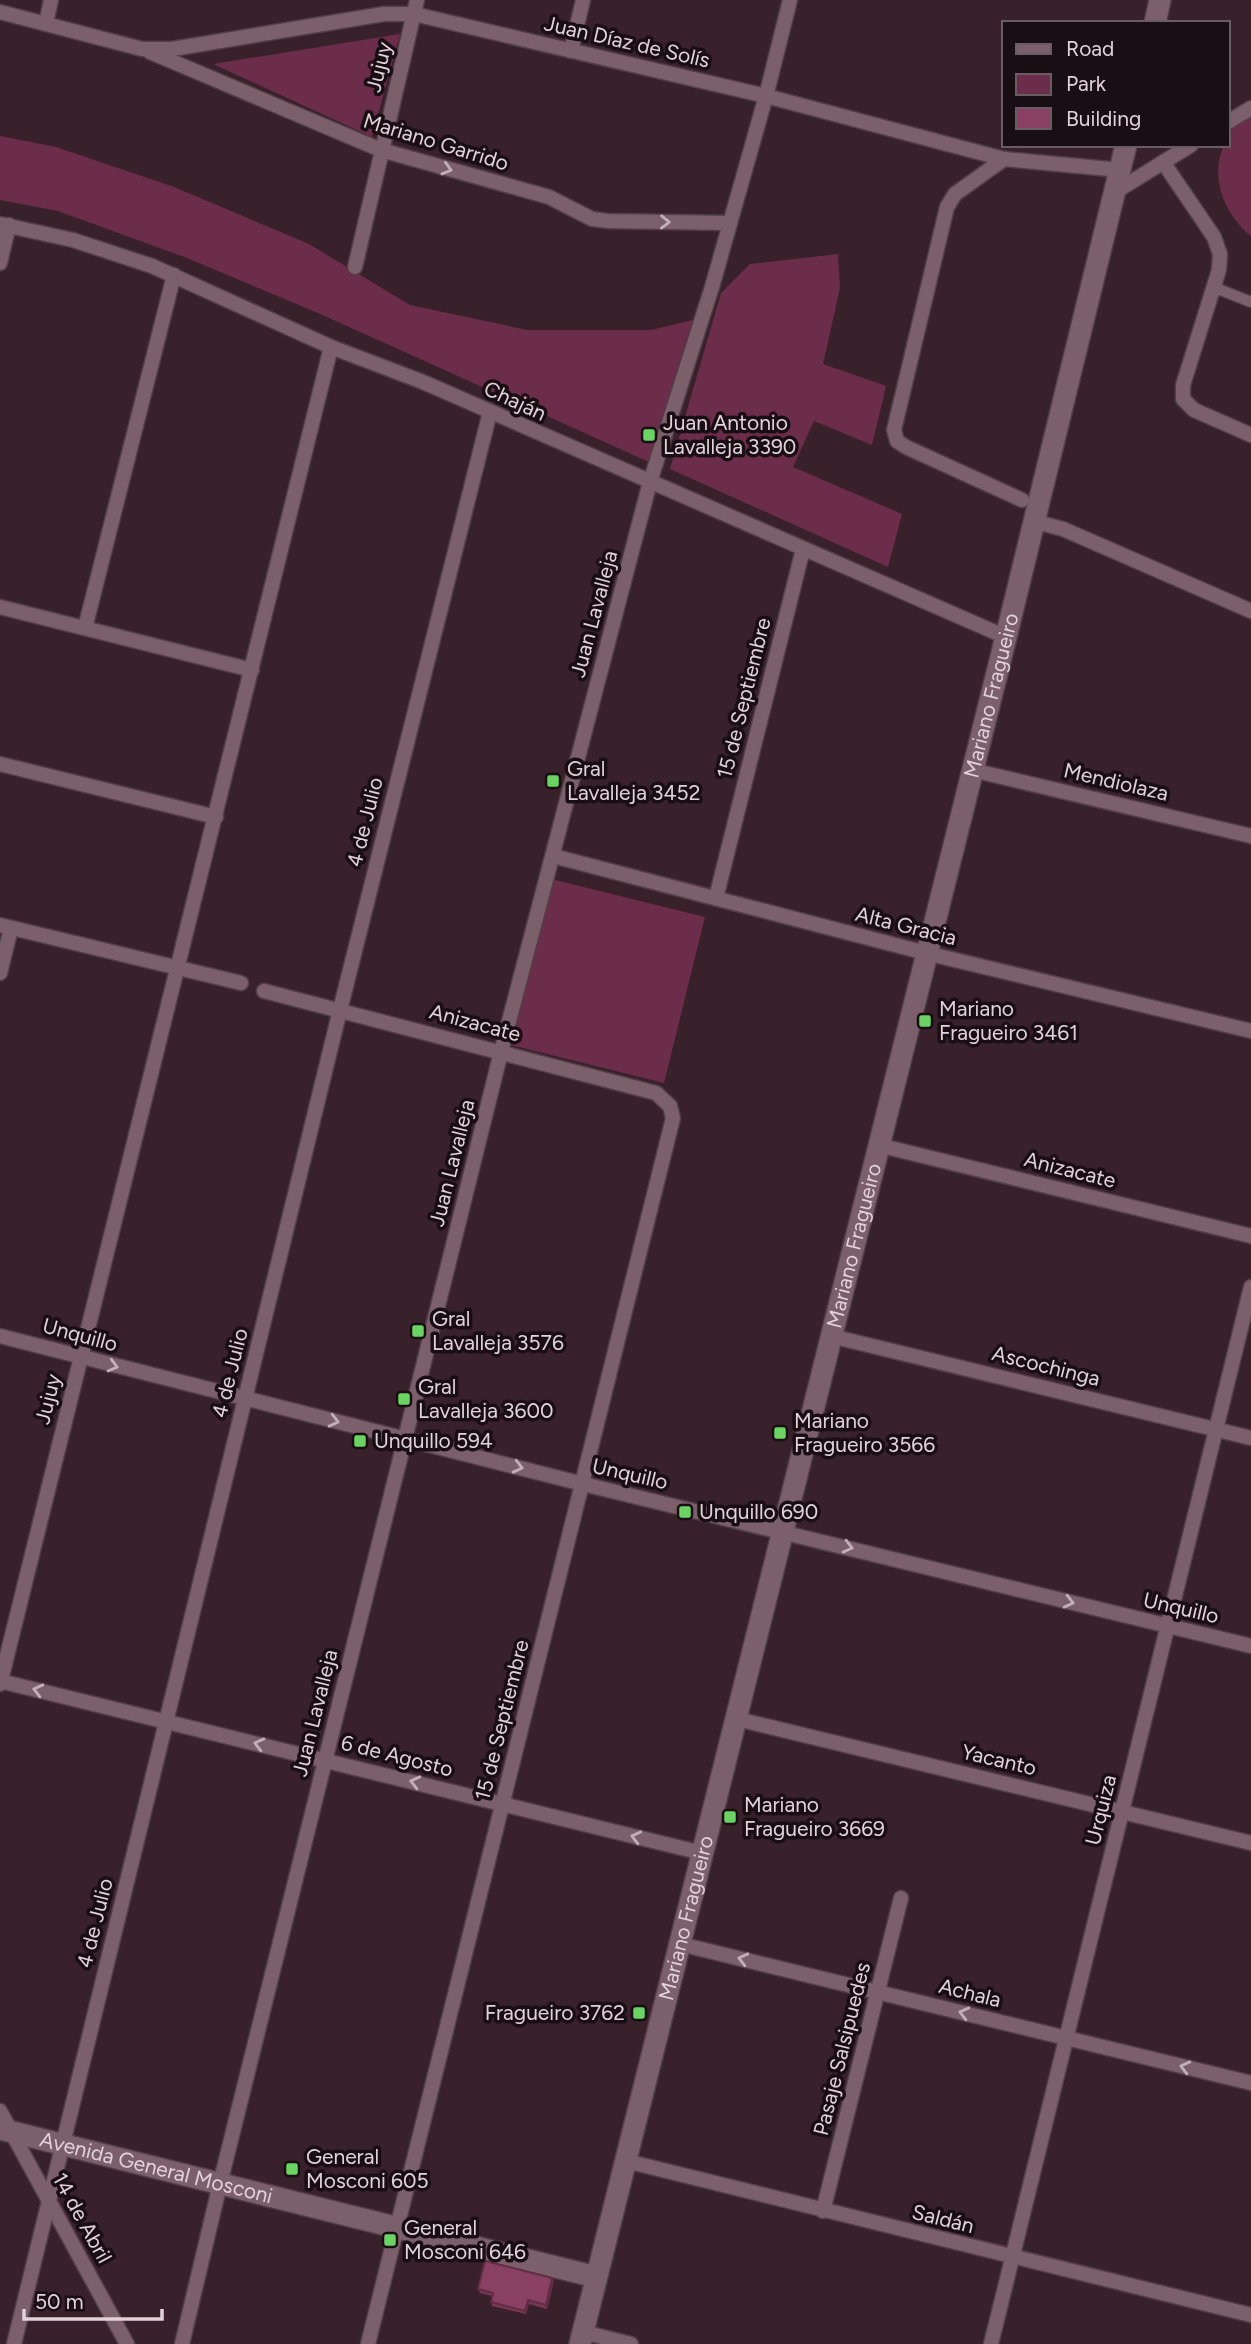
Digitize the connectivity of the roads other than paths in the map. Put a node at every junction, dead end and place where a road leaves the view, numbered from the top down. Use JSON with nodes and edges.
{"nodes":[{"id":1,"x":51,"y":0,"type":"edge"},
{"id":2,"x":583,"y":0,"type":"edge"},
{"id":3,"x":790,"y":0,"type":"edge"},
{"id":4,"x":1160,"y":0,"type":"edge"},
{"id":5,"x":415,"y":7,"type":"edge"},
{"id":6,"x":0,"y":12,"type":"edge"},
{"id":7,"x":1155,"y":21,"type":"edge"},
{"id":8,"x":46,"y":23,"type":"junction"},
{"id":9,"x":142,"y":49,"type":"junction"},
{"id":10,"x":571,"y":51,"type":"junction"},
{"id":11,"x":766,"y":96,"type":"junction"},
{"id":12,"x":1251,"y":108,"type":"edge"},
{"id":13,"x":1230,"y":121,"type":"edge"},
{"id":14,"x":1126,"y":147,"type":"edge"},
{"id":15,"x":1188,"y":147,"type":"edge"},
{"id":16,"x":381,"y":150,"type":"junction"},
{"id":17,"x":1004,"y":159,"type":"junction"},
{"id":18,"x":1163,"y":162,"type":"junction"},
{"id":19,"x":1120,"y":170,"type":"junction"},
{"id":20,"x":1115,"y":192,"type":"junction"},
{"id":21,"x":730,"y":223,"type":"junction"},
{"id":22,"x":5,"y":225,"type":"edge"},
{"id":23,"x":0,"y":263,"type":"edge"},
{"id":24,"x":355,"y":267,"type":"dead end"},
{"id":25,"x":174,"y":275,"type":"junction"},
{"id":26,"x":1213,"y":287,"type":"junction"},
{"id":27,"x":1251,"y":302,"type":"edge"},
{"id":28,"x":331,"y":347,"type":"junction"},
{"id":29,"x":490,"y":412,"type":"junction"},
{"id":30,"x":1251,"y":435,"type":"edge"},
{"id":31,"x":650,"y":482,"type":"junction"},
{"id":32,"x":1022,"y":500,"type":"dead end"},
{"id":33,"x":1033,"y":521,"type":"junction"},
{"id":34,"x":803,"y":549,"type":"junction"},
{"id":35,"x":0,"y":607,"type":"edge"},
{"id":36,"x":1251,"y":611,"type":"edge"},
{"id":37,"x":85,"y":628,"type":"junction"},
{"id":38,"x":1006,"y":637,"type":"junction"},
{"id":39,"x":252,"y":670,"type":"junction"},
{"id":40,"x":0,"y":764,"type":"edge"},
{"id":41,"x":972,"y":770,"type":"junction"},
{"id":42,"x":216,"y":817,"type":"junction"},
{"id":43,"x":1251,"y":836,"type":"edge"},
{"id":44,"x":553,"y":856,"type":"junction"},
{"id":45,"x":716,"y":898,"type":"junction"},
{"id":46,"x":6,"y":926,"type":"edge"},
{"id":47,"x":926,"y":953,"type":"junction"},
{"id":48,"x":178,"y":968,"type":"junction"},
{"id":49,"x":0,"y":973,"type":"edge"},
{"id":50,"x":240,"y":983,"type":"dead end"},
{"id":51,"x":264,"y":991,"type":"dead end"},
{"id":52,"x":340,"y":1010,"type":"junction"},
{"id":53,"x":1251,"y":1031,"type":"edge"},
{"id":54,"x":501,"y":1052,"type":"junction"},
{"id":55,"x":670,"y":1106,"type":"joint"},
{"id":56,"x":878,"y":1145,"type":"junction"},
{"id":57,"x":1251,"y":1236,"type":"edge"},
{"id":58,"x":1251,"y":1286,"type":"edge"},
{"id":59,"x":0,"y":1336,"type":"edge"},
{"id":60,"x":831,"y":1336,"type":"junction"},
{"id":61,"x":80,"y":1357,"type":"junction"},
{"id":62,"x":245,"y":1400,"type":"junction"},
{"id":63,"x":1216,"y":1429,"type":"junction"},
{"id":64,"x":404,"y":1438,"type":"junction"},
{"id":65,"x":1251,"y":1438,"type":"edge"},
{"id":66,"x":583,"y":1484,"type":"junction"},
{"id":67,"x":782,"y":1531,"type":"junction"},
{"id":68,"x":1167,"y":1626,"type":"junction"},
{"id":69,"x":1251,"y":1646,"type":"edge"},
{"id":70,"x":0,"y":1682,"type":"edge"},
{"id":71,"x":737,"y":1719,"type":"junction"},
{"id":72,"x":166,"y":1721,"type":"junction"},
{"id":73,"x":325,"y":1760,"type":"junction"},
{"id":74,"x":502,"y":1804,"type":"junction"},
{"id":75,"x":1123,"y":1811,"type":"junction"},
{"id":76,"x":1251,"y":1843,"type":"edge"},
{"id":77,"x":702,"y":1853,"type":"junction"},
{"id":78,"x":901,"y":1898,"type":"dead end"},
{"id":79,"x":680,"y":1944,"type":"junction"},
{"id":80,"x":878,"y":1992,"type":"junction"},
{"id":81,"x":1066,"y":2038,"type":"junction"},
{"id":82,"x":1251,"y":2083,"type":"edge"},
{"id":83,"x":0,"y":2111,"type":"edge"},
{"id":84,"x":5,"y":2130,"type":"edge"},
{"id":85,"x":62,"y":2144,"type":"junction"},
{"id":86,"x":626,"y":2161,"type":"junction"},
{"id":87,"x":220,"y":2183,"type":"junction"},
{"id":88,"x":48,"y":2201,"type":"junction"},
{"id":89,"x":823,"y":2211,"type":"junction"},
{"id":90,"x":397,"y":2228,"type":"junction"},
{"id":91,"x":1012,"y":2257,"type":"junction"},
{"id":92,"x":596,"y":2277,"type":"junction"},
{"id":93,"x":1251,"y":2315,"type":"edge"},
{"id":94,"x":581,"y":2338,"type":"edge"},
{"id":95,"x":14,"y":2344,"type":"edge"},
{"id":96,"x":127,"y":2344,"type":"edge"},
{"id":97,"x":182,"y":2344,"type":"edge"},
{"id":98,"x":368,"y":2344,"type":"edge"},
{"id":99,"x":631,"y":2344,"type":"edge"},
{"id":100,"x":990,"y":2344,"type":"edge"}],
"edges":[{"from":1,"to":8,"type":"street"},
{"from":2,"to":10,"type":"street"},
{"from":3,"to":11,"type":"street","name":"Juan Lavalleja"},
{"from":4,"to":7,"type":"main road"},
{"from":5,"to":9,"type":"street","name":"Juan Díaz de Solís"},
{"from":5,"to":10,"type":"street","name":"Juan Díaz de Solís"},
{"from":5,"to":16,"type":"street","name":"Jujuy"},
{"from":6,"to":8,"type":"street","name":"Juan Díaz de Solís"},
{"from":8,"to":9,"type":"street","name":"Juan Díaz de Solís"},
{"from":9,"to":16,"type":"street","name":"Mariano Garrido"},
{"from":10,"to":11,"type":"street","name":"Juan Díaz de Solís"},
{"from":11,"to":17,"type":"street","name":"Juan Díaz de Solís"},
{"from":11,"to":21,"type":"street","name":"Juan Lavalleja"},
{"from":12,"to":13,"type":"street"},
{"from":14,"to":19,"type":"main road","name":"Mariano Fragueiro"},
{"from":15,"to":18,"type":"street"},
{"from":16,"to":21,"type":"street","name":"Mariano Garrido","one_way":true},
{"from":16,"to":24,"type":"street","name":"Jujuy"},
{"from":17,"to":19,"type":"street","name":"Juan Díaz de Solís"},
{"from":17,"to":32,"type":"street"},
{"from":18,"to":20,"type":"street"},
{"from":18,"to":26,"type":"street"},
{"from":19,"to":20,"type":"main road","name":"Mariano Fragueiro"},
{"from":20,"to":33,"type":"main road","name":"Mariano Fragueiro"},
{"from":21,"to":31,"type":"street","name":"Juan Lavalleja"},
{"from":22,"to":23,"type":"street"},
{"from":22,"to":25,"type":"street","name":"Chaján"},
{"from":25,"to":28,"type":"street","name":"Chaján"},
{"from":25,"to":37,"type":"street"},
{"from":26,"to":27,"type":"street"},
{"from":26,"to":30,"type":"street"},
{"from":28,"to":29,"type":"street","name":"Chaján"},
{"from":28,"to":39,"type":"street","name":"Jujuy"},
{"from":29,"to":31,"type":"street","name":"Chaján"},
{"from":29,"to":52,"type":"street","name":"4 de Julio"},
{"from":31,"to":34,"type":"street","name":"Chaján"},
{"from":31,"to":44,"type":"street","name":"Juan Lavalleja"},
{"from":33,"to":36,"type":"street"},
{"from":33,"to":38,"type":"main road","name":"Mariano Fragueiro"},
{"from":34,"to":38,"type":"street","name":"Chaján"},
{"from":34,"to":45,"type":"street","name":"15 de Septiembre"},
{"from":35,"to":37,"type":"street"},
{"from":37,"to":39,"type":"street"},
{"from":38,"to":41,"type":"main road","name":"Mariano Fragueiro"},
{"from":39,"to":42,"type":"street","name":"Jujuy"},
{"from":40,"to":42,"type":"street"},
{"from":41,"to":43,"type":"street","name":"Mendiolaza"},
{"from":41,"to":47,"type":"main road","name":"Mariano Fragueiro"},
{"from":42,"to":48,"type":"street","name":"Jujuy"},
{"from":44,"to":45,"type":"street","name":"Alta Gracia"},
{"from":44,"to":54,"type":"street","name":"Juan Lavalleja"},
{"from":45,"to":47,"type":"street","name":"Alta Gracia"},
{"from":46,"to":48,"type":"street"},
{"from":46,"to":49,"type":"street"},
{"from":47,"to":53,"type":"street","name":"Alta Gracia"},
{"from":47,"to":56,"type":"main road","name":"Mariano Fragueiro"},
{"from":48,"to":50,"type":"street"},
{"from":48,"to":61,"type":"street","name":"Jujuy"},
{"from":51,"to":52,"type":"street","name":"Anizacate"},
{"from":52,"to":54,"type":"street","name":"Anizacate"},
{"from":52,"to":62,"type":"street","name":"4 de Julio"},
{"from":54,"to":55,"type":"street","name":"Anizacate"},
{"from":54,"to":64,"type":"street","name":"Juan Lavalleja"},
{"from":55,"to":66,"type":"street","name":"15 de Septiembre"},
{"from":56,"to":57,"type":"street","name":"Anizacate"},
{"from":56,"to":60,"type":"main road","name":"Mariano Fragueiro"},
{"from":58,"to":63,"type":"street","name":"Urquiza"},
{"from":59,"to":61,"type":"street","name":"Unquillo"},
{"from":60,"to":63,"type":"street","name":"Ascochinga"},
{"from":60,"to":67,"type":"main road","name":"Mariano Fragueiro"},
{"from":61,"to":62,"type":"street","name":"Unquillo","one_way":true},
{"from":61,"to":70,"type":"street","name":"Jujuy"},
{"from":62,"to":64,"type":"street","name":"Unquillo","one_way":true},
{"from":62,"to":72,"type":"street","name":"4 de Julio"},
{"from":63,"to":65,"type":"street","name":"Ascochinga"},
{"from":63,"to":68,"type":"street","name":"Urquiza"},
{"from":64,"to":66,"type":"street","name":"Unquillo","one_way":true},
{"from":64,"to":73,"type":"street","name":"Juan Lavalleja"},
{"from":66,"to":67,"type":"street","name":"Unquillo"},
{"from":66,"to":74,"type":"street","name":"15 de Septiembre"},
{"from":67,"to":68,"type":"street","name":"Unquillo","one_way":true},
{"from":67,"to":71,"type":"main road","name":"Mariano Fragueiro"},
{"from":68,"to":69,"type":"street","name":"Unquillo"},
{"from":68,"to":75,"type":"street","name":"Urquiza"},
{"from":72,"to":70,"type":"street","name":"6 de Agosto","one_way":true},
{"from":71,"to":75,"type":"street","name":"Yacanto"},
{"from":71,"to":77,"type":"main road","name":"Mariano Fragueiro"},
{"from":73,"to":72,"type":"street","name":"6 de Agosto","one_way":true},
{"from":72,"to":85,"type":"street","name":"4 de Julio"},
{"from":74,"to":73,"type":"street","name":"6 de Agosto","one_way":true},
{"from":73,"to":87,"type":"street","name":"Juan Lavalleja"},
{"from":77,"to":74,"type":"street","name":"6 de Agosto","one_way":true},
{"from":74,"to":90,"type":"street","name":"15 de Septiembre"},
{"from":75,"to":76,"type":"street","name":"Yacanto"},
{"from":75,"to":81,"type":"street","name":"Urquiza"},
{"from":77,"to":79,"type":"main road","name":"Mariano Fragueiro"},
{"from":78,"to":80,"type":"street","name":"Pasaje Salsipuedes"},
{"from":80,"to":79,"type":"street","name":"Achala","one_way":true},
{"from":79,"to":86,"type":"main road","name":"Mariano Fragueiro"},
{"from":81,"to":80,"type":"street","name":"Achala","one_way":true},
{"from":80,"to":89,"type":"street","name":"Pasaje Salsipuedes"},
{"from":82,"to":81,"type":"street","name":"Achala","one_way":true},
{"from":81,"to":91,"type":"street","name":"Urquiza"},
{"from":83,"to":84,"type":"street","name":"14 de Abril"},
{"from":84,"to":85,"type":"main road","name":"Avenida General Mosconi"},
{"from":84,"to":88,"type":"street","name":"14 de Abril"},
{"from":85,"to":87,"type":"main road","name":"Avenida General Mosconi"},
{"from":85,"to":88,"type":"street","name":"4 de Julio"},
{"from":86,"to":89,"type":"street","name":"Saldán"},
{"from":86,"to":92,"type":"main road","name":"Mariano Fragueiro"},
{"from":87,"to":90,"type":"main road","name":"Avenida General Mosconi"},
{"from":87,"to":97,"type":"street","name":"Juan Lavalleja"},
{"from":88,"to":95,"type":"street","name":"4 de Julio"},
{"from":88,"to":96,"type":"street","name":"14 de Abril"},
{"from":89,"to":91,"type":"street","name":"Saldán"},
{"from":90,"to":92,"type":"main road","name":"Avenida General Mosconi"},
{"from":90,"to":98,"type":"street","name":"15 de Septiembre"},
{"from":91,"to":93,"type":"street","name":"Saldán"},
{"from":91,"to":100,"type":"street","name":"Urquiza"},
{"from":92,"to":94,"type":"main road","name":"Mariano Fragueiro"},
{"from":94,"to":99,"type":"street"}]}
